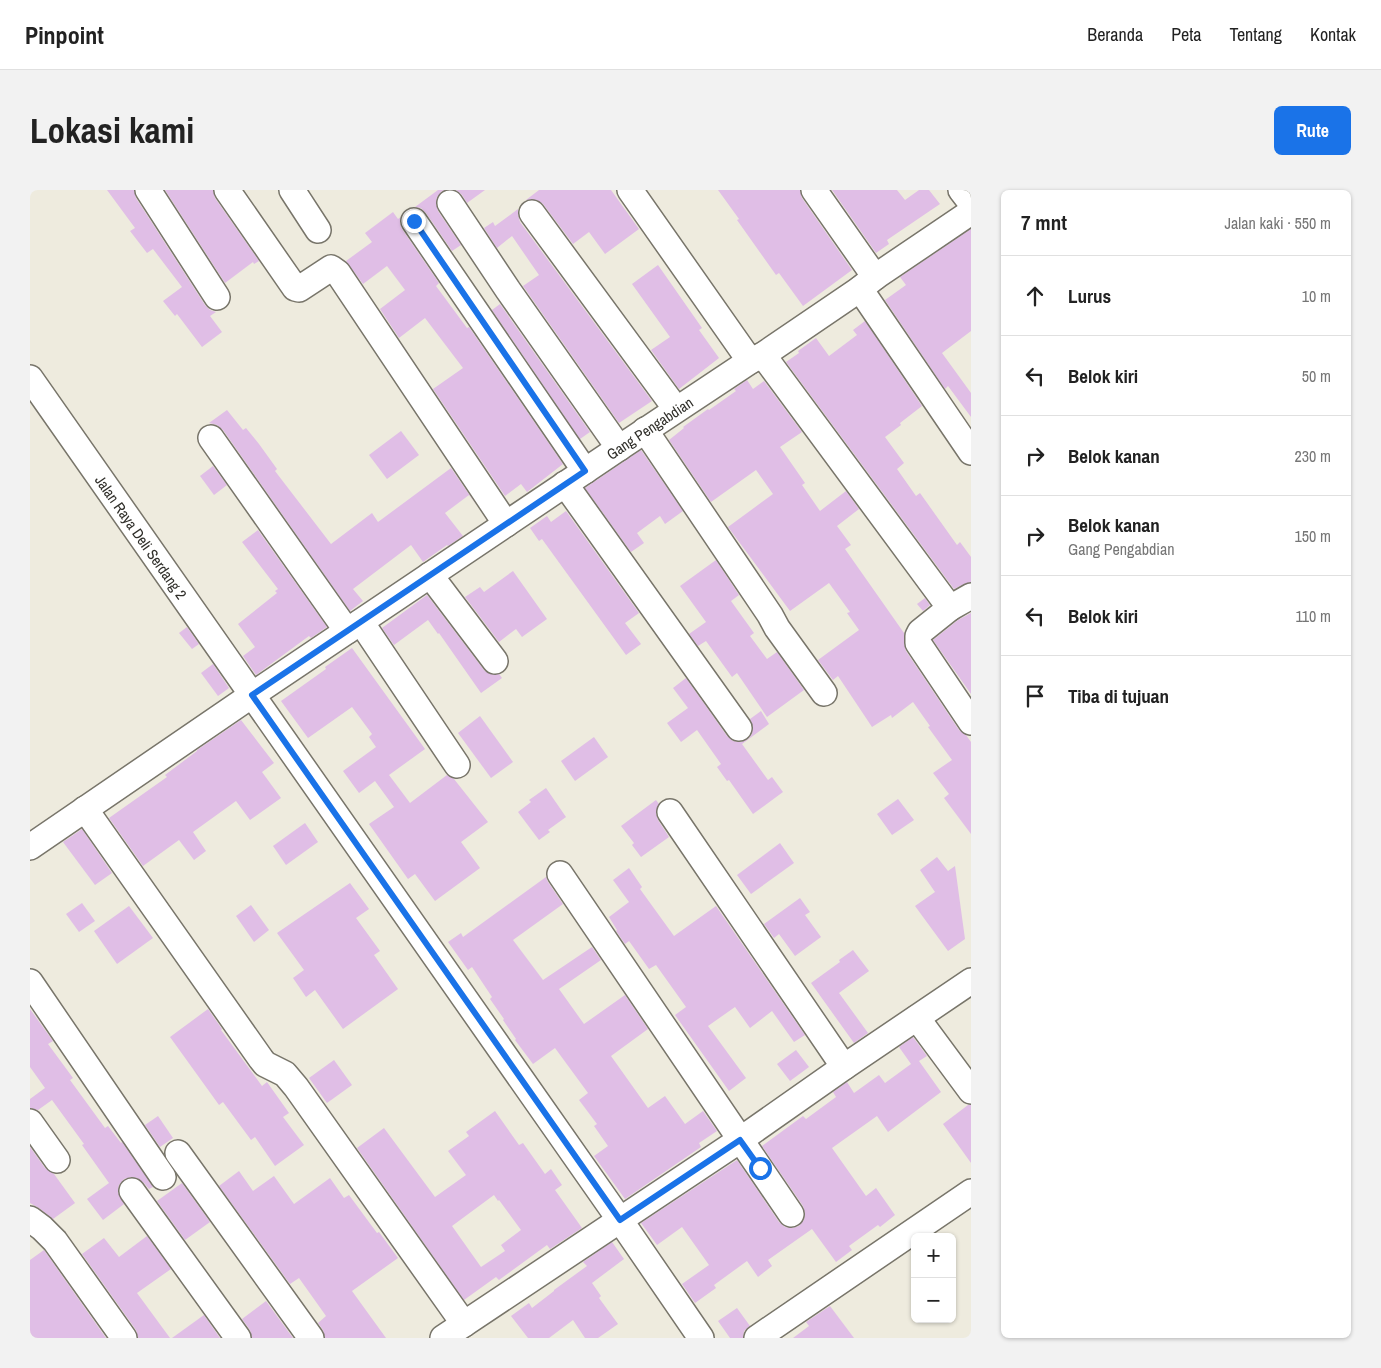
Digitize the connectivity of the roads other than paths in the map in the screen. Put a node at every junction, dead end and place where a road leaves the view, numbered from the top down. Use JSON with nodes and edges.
{"nodes":[{"id":1,"x":148,"y":190,"type":"edge"},
{"id":2,"x":227,"y":190,"type":"edge"},
{"id":3,"x":292,"y":190,"type":"edge"},
{"id":4,"x":630,"y":190,"type":"edge"},
{"id":5,"x":814,"y":190,"type":"edge"},
{"id":6,"x":961,"y":190,"type":"edge"},
{"id":7,"x":450,"y":203,"type":"dead end"},
{"id":8,"x":971,"y":211,"type":"edge"},
{"id":9,"x":532,"y":212,"type":"dead end"},
{"id":10,"x":414,"y":221,"type":"dead end"},
{"id":11,"x":318,"y":230,"type":"dead end"},
{"id":12,"x":868,"y":283,"type":"junction"},
{"id":13,"x":217,"y":297,"type":"dead end"},
{"id":14,"x":757,"y":358,"type":"junction"},
{"id":15,"x":30,"y":378,"type":"edge"},
{"id":16,"x":676,"y":409,"type":"junction"},
{"id":17,"x":645,"y":430,"type":"junction"},
{"id":18,"x":211,"y":438,"type":"dead end"},
{"id":19,"x":619,"y":448,"type":"junction"},
{"id":20,"x":971,"y":452,"type":"edge"},
{"id":21,"x":575,"y":477,"type":"junction"},
{"id":22,"x":506,"y":524,"type":"junction"},
{"id":23,"x":430,"y":575,"type":"junction"},
{"id":24,"x":961,"y":602,"type":"edge"},
{"id":25,"x":354,"y":626,"type":"junction"},
{"id":26,"x":495,"y":662,"type":"dead end"},
{"id":27,"x":824,"y":693,"type":"dead end"},
{"id":28,"x":252,"y":695,"type":"junction"},
{"id":29,"x":971,"y":722,"type":"edge"},
{"id":30,"x":740,"y":728,"type":"dead end"},
{"id":31,"x":456,"y":765,"type":"dead end"},
{"id":32,"x":85,"y":809,"type":"junction"},
{"id":33,"x":670,"y":812,"type":"dead end"},
{"id":34,"x":30,"y":847,"type":"edge"},
{"id":35,"x":560,"y":874,"type":"dead end"},
{"id":36,"x":971,"y":981,"type":"edge"},
{"id":37,"x":30,"y":982,"type":"edge"},
{"id":38,"x":917,"y":1018,"type":"junction"},
{"id":39,"x":844,"y":1067,"type":"junction"},
{"id":40,"x":971,"y":1091,"type":"edge"},
{"id":41,"x":30,"y":1122,"type":"edge"},
{"id":42,"x":740,"y":1140,"type":"junction"},
{"id":43,"x":178,"y":1153,"type":"dead end"},
{"id":44,"x":57,"y":1160,"type":"dead end"},
{"id":45,"x":163,"y":1177,"type":"dead end"},
{"id":46,"x":132,"y":1190,"type":"dead end"},
{"id":47,"x":971,"y":1192,"type":"edge"},
{"id":48,"x":791,"y":1214,"type":"dead end"},
{"id":49,"x":30,"y":1219,"type":"edge"},
{"id":50,"x":620,"y":1220,"type":"junction"},
{"id":51,"x":464,"y":1324,"type":"junction"},
{"id":52,"x":124,"y":1338,"type":"edge"},
{"id":53,"x":238,"y":1338,"type":"edge"},
{"id":54,"x":311,"y":1338,"type":"edge"},
{"id":55,"x":443,"y":1338,"type":"edge"},
{"id":56,"x":701,"y":1338,"type":"edge"},
{"id":57,"x":757,"y":1338,"type":"edge"}],
"edges":[{"from":1,"to":13,"type":"street"},
{"from":2,"to":22,"type":"street"},
{"from":3,"to":11,"type":"street"},
{"from":4,"to":14,"type":"street"},
{"from":5,"to":12,"type":"street"},
{"from":6,"to":8,"type":"street"},
{"from":7,"to":19,"type":"street"},
{"from":8,"to":12,"type":"street","name":"Gang Pengabdian"},
{"from":9,"to":16,"type":"street"},
{"from":10,"to":21,"type":"street"},
{"from":12,"to":14,"type":"street","name":"Gang Pengabdian"},
{"from":12,"to":20,"type":"street"},
{"from":14,"to":16,"type":"street","name":"Gang Pengabdian"},
{"from":14,"to":24,"type":"street"},
{"from":15,"to":28,"type":"street","name":"Jalan Raya Deli Serdang 2"},
{"from":16,"to":17,"type":"street","name":"Gang Pengabdian"},
{"from":17,"to":19,"type":"street","name":"Gang Pengabdian"},
{"from":17,"to":27,"type":"street"},
{"from":18,"to":25,"type":"street"},
{"from":19,"to":21,"type":"street","name":"Gang Pengabdian"},
{"from":21,"to":22,"type":"street","name":"Gang Pengabdian"},
{"from":21,"to":30,"type":"street"},
{"from":22,"to":23,"type":"street","name":"Gang Pengabdian"},
{"from":23,"to":25,"type":"street","name":"Gang Pengabdian"},
{"from":23,"to":26,"type":"street"},
{"from":24,"to":29,"type":"street"},
{"from":25,"to":28,"type":"street","name":"Gang Pengabdian"},
{"from":25,"to":31,"type":"street"},
{"from":28,"to":32,"type":"street","name":"Gang Pengabdian"},
{"from":28,"to":50,"type":"street","name":"Jalan Raya Deli Serdang 2"},
{"from":32,"to":34,"type":"street","name":"Gang Pengabdian"},
{"from":32,"to":51,"type":"street"},
{"from":33,"to":39,"type":"street"},
{"from":35,"to":42,"type":"street"},
{"from":36,"to":38,"type":"street"},
{"from":37,"to":45,"type":"street"},
{"from":38,"to":39,"type":"street"},
{"from":38,"to":40,"type":"street"},
{"from":39,"to":42,"type":"street"},
{"from":41,"to":44,"type":"street"},
{"from":42,"to":48,"type":"street"},
{"from":42,"to":50,"type":"street"},
{"from":43,"to":54,"type":"street"},
{"from":46,"to":53,"type":"street"},
{"from":47,"to":57,"type":"street"},
{"from":49,"to":52,"type":"street"},
{"from":50,"to":51,"type":"street"},
{"from":50,"to":56,"type":"street","name":"Jalan Raya Deli Serdang 2"},
{"from":51,"to":55,"type":"street"}]}
